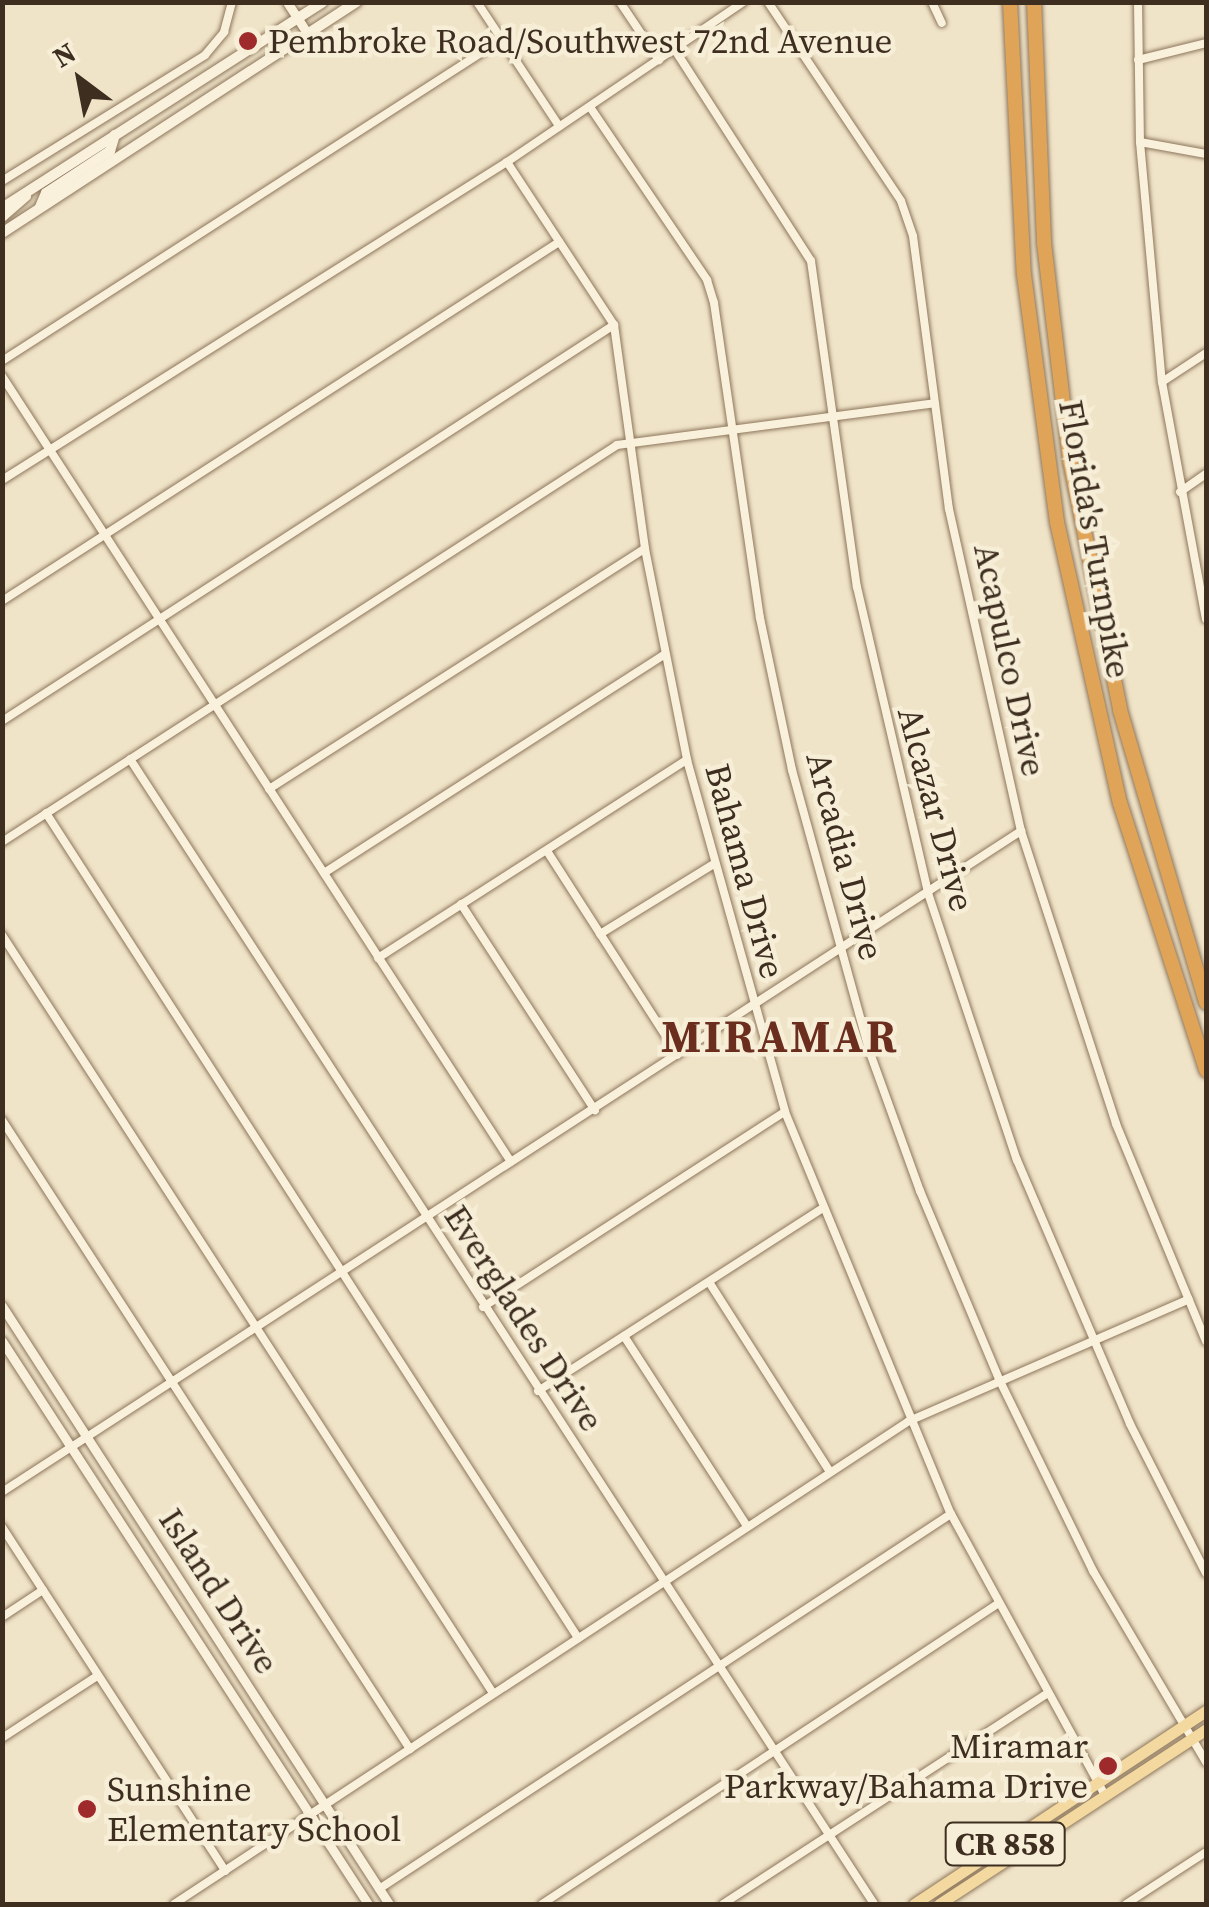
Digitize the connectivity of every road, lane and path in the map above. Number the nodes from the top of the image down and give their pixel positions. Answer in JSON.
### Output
{"nodes":[{"id":1,"x":232,"y":2,"type":"edge"},
{"id":2,"x":287,"y":2,"type":"edge"},
{"id":3,"x":322,"y":2,"type":"edge"},
{"id":4,"x":356,"y":2,"type":"edge"},
{"id":5,"x":477,"y":2,"type":"edge"},
{"id":6,"x":620,"y":2,"type":"edge"},
{"id":7,"x":743,"y":2,"type":"edge"},
{"id":8,"x":768,"y":2,"type":"edge"},
{"id":9,"x":932,"y":2,"type":"edge"},
{"id":10,"x":1010,"y":2,"type":"edge"},
{"id":11,"x":1034,"y":2,"type":"edge"},
{"id":12,"x":1138,"y":2,"type":"edge"},
{"id":13,"x":297,"y":17,"type":"junction"},
{"id":14,"x":942,"y":23,"type":"dead end"},
{"id":15,"x":307,"y":33,"type":"junction"},
{"id":16,"x":501,"y":40,"type":"junction"},
{"id":17,"x":1206,"y":43,"type":"edge"},
{"id":18,"x":675,"y":50,"type":"junction"},
{"id":19,"x":659,"y":60,"type":"junction"},
{"id":20,"x":1138,"y":60,"type":"junction"},
{"id":21,"x":590,"y":108,"type":"junction"},
{"id":22,"x":559,"y":126,"type":"junction"},
{"id":23,"x":114,"y":135,"type":"junction"},
{"id":24,"x":1140,"y":142,"type":"junction"},
{"id":25,"x":1206,"y":154,"type":"edge"},
{"id":26,"x":506,"y":162,"type":"junction"},
{"id":27,"x":2,"y":181,"type":"edge"},
{"id":28,"x":33,"y":188,"type":"junction"},
{"id":29,"x":2,"y":208,"type":"edge"},
{"id":30,"x":40,"y":208,"type":"junction"},
{"id":31,"x":2,"y":218,"type":"edge"},
{"id":32,"x":2,"y":232,"type":"edge"},
{"id":33,"x":559,"y":242,"type":"junction"},
{"id":34,"x":614,"y":326,"type":"junction"},
{"id":35,"x":1206,"y":353,"type":"edge"},
{"id":36,"x":2,"y":361,"type":"edge"},
{"id":37,"x":2,"y":376,"type":"edge"},
{"id":38,"x":1162,"y":382,"type":"junction"},
{"id":39,"x":934,"y":403,"type":"junction"},
{"id":40,"x":831,"y":417,"type":"junction"},
{"id":41,"x":730,"y":431,"type":"junction"},
{"id":42,"x":630,"y":442,"type":"junction"},
{"id":43,"x":51,"y":449,"type":"junction"},
{"id":44,"x":1206,"y":474,"type":"edge"},
{"id":45,"x":2,"y":480,"type":"edge"},
{"id":46,"x":1180,"y":492,"type":"junction"},
{"id":47,"x":104,"y":535,"type":"junction"},
{"id":48,"x":645,"y":549,"type":"junction"},
{"id":49,"x":1204,"y":599,"type":"edge"},
{"id":50,"x":2,"y":600,"type":"edge"},
{"id":51,"x":160,"y":619,"type":"junction"},
{"id":52,"x":1206,"y":619,"type":"edge"},
{"id":53,"x":665,"y":654,"type":"junction"},
{"id":54,"x":214,"y":704,"type":"junction"},
{"id":55,"x":2,"y":720,"type":"edge"},
{"id":56,"x":130,"y":759,"type":"junction"},
{"id":57,"x":687,"y":760,"type":"junction"},
{"id":58,"x":269,"y":789,"type":"junction"},
{"id":59,"x":46,"y":814,"type":"junction"},
{"id":60,"x":1021,"y":831,"type":"junction"},
{"id":61,"x":2,"y":842,"type":"edge"},
{"id":62,"x":547,"y":851,"type":"junction"},
{"id":63,"x":712,"y":865,"type":"junction"},
{"id":64,"x":324,"y":873,"type":"junction"},
{"id":65,"x":928,"y":893,"type":"junction"},
{"id":66,"x":461,"y":904,"type":"junction"},
{"id":67,"x":600,"y":934,"type":"junction"},
{"id":68,"x":2,"y":935,"type":"edge"},
{"id":69,"x":842,"y":952,"type":"junction"},
{"id":70,"x":378,"y":958,"type":"junction"},
{"id":71,"x":1206,"y":1003,"type":"edge"},
{"id":72,"x":754,"y":1008,"type":"junction"},
{"id":73,"x":678,"y":1056,"type":"junction"},
{"id":74,"x":1206,"y":1070,"type":"edge"},
{"id":75,"x":595,"y":1110,"type":"junction"},
{"id":76,"x":785,"y":1112,"type":"junction"},
{"id":77,"x":2,"y":1120,"type":"edge"},
{"id":78,"x":511,"y":1162,"type":"junction"},
{"id":79,"x":821,"y":1209,"type":"junction"},
{"id":80,"x":427,"y":1218,"type":"junction"},
{"id":81,"x":342,"y":1273,"type":"junction"},
{"id":82,"x":708,"y":1282,"type":"junction"},
{"id":83,"x":1189,"y":1299,"type":"junction"},
{"id":84,"x":2,"y":1306,"type":"edge"},
{"id":85,"x":484,"y":1307,"type":"junction"},
{"id":86,"x":258,"y":1327,"type":"junction"},
{"id":87,"x":624,"y":1336,"type":"junction"},
{"id":88,"x":1091,"y":1338,"type":"junction"},
{"id":89,"x":2,"y":1341,"type":"edge"},
{"id":90,"x":1206,"y":1341,"type":"edge"},
{"id":91,"x":999,"y":1379,"type":"junction"},
{"id":92,"x":172,"y":1382,"type":"junction"},
{"id":93,"x":538,"y":1390,"type":"junction"},
{"id":94,"x":909,"y":1422,"type":"junction"},
{"id":95,"x":87,"y":1437,"type":"junction"},
{"id":96,"x":71,"y":1447,"type":"junction"},
{"id":97,"x":830,"y":1472,"type":"junction"},
{"id":98,"x":2,"y":1492,"type":"edge"},
{"id":99,"x":951,"y":1514,"type":"junction"},
{"id":100,"x":747,"y":1526,"type":"junction"},
{"id":101,"x":2,"y":1527,"type":"edge"},
{"id":102,"x":1206,"y":1573,"type":"edge"},
{"id":103,"x":663,"y":1583,"type":"junction"},
{"id":104,"x":43,"y":1590,"type":"junction"},
{"id":105,"x":996,"y":1606,"type":"junction"},
{"id":106,"x":2,"y":1617,"type":"edge"},
{"id":107,"x":578,"y":1638,"type":"junction"},
{"id":108,"x":718,"y":1668,"type":"junction"},
{"id":109,"x":98,"y":1676,"type":"junction"},
{"id":110,"x":493,"y":1693,"type":"junction"},
{"id":111,"x":1045,"y":1695,"type":"junction"},
{"id":112,"x":1206,"y":1710,"type":"edge"},
{"id":113,"x":1183,"y":1726,"type":"junction"},
{"id":114,"x":1206,"y":1730,"type":"edge"},
{"id":115,"x":2,"y":1738,"type":"edge"},
{"id":116,"x":1191,"y":1739,"type":"junction"},
{"id":117,"x":410,"y":1749,"type":"junction"},
{"id":118,"x":774,"y":1751,"type":"junction"},
{"id":119,"x":1206,"y":1762,"type":"edge"},
{"id":120,"x":1097,"y":1782,"type":"junction"},
{"id":121,"x":1104,"y":1796,"type":"junction"},
{"id":122,"x":324,"y":1806,"type":"junction"},
{"id":123,"x":311,"y":1814,"type":"junction"},
{"id":124,"x":829,"y":1835,"type":"junction"},
{"id":125,"x":1206,"y":1852,"type":"edge"},
{"id":126,"x":224,"y":1871,"type":"junction"},
{"id":127,"x":379,"y":1889,"type":"junction"},
{"id":128,"x":363,"y":1903,"type":"edge"},
{"id":129,"x":174,"y":1904,"type":"edge"},
{"id":130,"x":389,"y":1904,"type":"edge"},
{"id":131,"x":542,"y":1904,"type":"edge"},
{"id":132,"x":723,"y":1904,"type":"edge"},
{"id":133,"x":874,"y":1904,"type":"edge"},
{"id":134,"x":914,"y":1904,"type":"edge"},
{"id":135,"x":940,"y":1904,"type":"edge"},
{"id":136,"x":1126,"y":1904,"type":"edge"}],
"edges":[{"from":1,"to":27,"type":"street"},
{"from":2,"to":13,"type":"street"},
{"from":3,"to":13,"type":"main road"},
{"from":4,"to":15,"type":"main road"},
{"from":5,"to":16,"type":"street"},
{"from":6,"to":19,"type":"street"},
{"from":7,"to":18,"type":"street"},
{"from":8,"to":39,"type":"street","name":"Acapulco Drive"},
{"from":9,"to":14,"type":"street"},
{"from":10,"to":74,"type":"highway","name":"Florida's Turnpike"},
{"from":11,"to":71,"type":"highway","name":"Florida's Turnpike"},
{"from":12,"to":20,"type":"street"},
{"from":13,"to":15,"type":"street"},
{"from":13,"to":23,"type":"main road"},
{"from":15,"to":30,"type":"main road"},
{"from":16,"to":22,"type":"street"},
{"from":16,"to":36,"type":"street"},
{"from":17,"to":20,"type":"street"},
{"from":18,"to":19,"type":"street"},
{"from":18,"to":40,"type":"street","name":"Alcazar Drive"},
{"from":19,"to":21,"type":"street"},
{"from":20,"to":24,"type":"street"},
{"from":21,"to":22,"type":"street"},
{"from":21,"to":41,"type":"street","name":"Arcadia Drive"},
{"from":22,"to":26,"type":"street"},
{"from":23,"to":28,"type":"main road"},
{"from":23,"to":30,"type":"main road"},
{"from":24,"to":25,"type":"street"},
{"from":24,"to":38,"type":"street"},
{"from":26,"to":33,"type":"street","name":"Bahama Drive"},
{"from":26,"to":43,"type":"street"},
{"from":28,"to":29,"type":"main road"},
{"from":28,"to":31,"type":"main road"},
{"from":30,"to":32,"type":"main road"},
{"from":33,"to":34,"type":"street","name":"Bahama Drive"},
{"from":33,"to":47,"type":"street"},
{"from":34,"to":42,"type":"street","name":"Bahama Drive"},
{"from":34,"to":51,"type":"street"},
{"from":35,"to":38,"type":"street"},
{"from":37,"to":43,"type":"street"},
{"from":38,"to":46,"type":"street"},
{"from":39,"to":40,"type":"street"},
{"from":39,"to":60,"type":"street","name":"Acapulco Drive"},
{"from":40,"to":41,"type":"street"},
{"from":40,"to":65,"type":"street","name":"Alcazar Drive"},
{"from":41,"to":42,"type":"street"},
{"from":41,"to":69,"type":"street","name":"Arcadia Drive"},
{"from":42,"to":48,"type":"street","name":"Bahama Drive"},
{"from":42,"to":54,"type":"street"},
{"from":43,"to":45,"type":"street"},
{"from":43,"to":47,"type":"street"},
{"from":44,"to":46,"type":"street"},
{"from":46,"to":49,"type":"street"},
{"from":47,"to":50,"type":"street"},
{"from":47,"to":51,"type":"street"},
{"from":48,"to":53,"type":"street","name":"Bahama Drive"},
{"from":48,"to":58,"type":"street"},
{"from":49,"to":52,"type":"street"},
{"from":51,"to":54,"type":"street"},
{"from":51,"to":55,"type":"street"},
{"from":53,"to":57,"type":"street","name":"Bahama Drive"},
{"from":53,"to":64,"type":"street"},
{"from":54,"to":56,"type":"street"},
{"from":54,"to":58,"type":"street"},
{"from":56,"to":59,"type":"street"},
{"from":56,"to":80,"type":"street","name":"Everglades Drive"},
{"from":57,"to":62,"type":"street"},
{"from":57,"to":63,"type":"street","name":"Bahama Drive"},
{"from":58,"to":64,"type":"street"},
{"from":59,"to":61,"type":"street"},
{"from":59,"to":81,"type":"street"},
{"from":60,"to":65,"type":"street"},
{"from":60,"to":83,"type":"street","name":"Acapulco Drive"},
{"from":62,"to":66,"type":"street"},
{"from":62,"to":67,"type":"street"},
{"from":63,"to":67,"type":"street"},
{"from":63,"to":72,"type":"street","name":"Bahama Drive"},
{"from":64,"to":70,"type":"street"},
{"from":65,"to":69,"type":"street"},
{"from":65,"to":88,"type":"street","name":"Alcazar Drive"},
{"from":66,"to":70,"type":"street"},
{"from":66,"to":75,"type":"street"},
{"from":67,"to":73,"type":"street"},
{"from":68,"to":86,"type":"street"},
{"from":69,"to":72,"type":"street"},
{"from":69,"to":91,"type":"street","name":"Arcadia Drive"},
{"from":70,"to":78,"type":"street"},
{"from":72,"to":73,"type":"street"},
{"from":72,"to":76,"type":"street","name":"Bahama Drive"},
{"from":73,"to":75,"type":"street"},
{"from":75,"to":78,"type":"street"},
{"from":76,"to":79,"type":"street","name":"Bahama Drive"},
{"from":76,"to":85,"type":"street"},
{"from":77,"to":92,"type":"street"},
{"from":78,"to":80,"type":"street"},
{"from":79,"to":82,"type":"street"},
{"from":79,"to":94,"type":"street","name":"Bahama Drive"},
{"from":80,"to":81,"type":"street"},
{"from":80,"to":85,"type":"street","name":"Everglades Drive"},
{"from":81,"to":86,"type":"street"},
{"from":81,"to":107,"type":"street"},
{"from":82,"to":87,"type":"street"},
{"from":82,"to":97,"type":"street"},
{"from":83,"to":88,"type":"street"},
{"from":83,"to":90,"type":"street","name":"Acapulco Drive"},
{"from":84,"to":95,"type":"street","name":"Island Drive"},
{"from":85,"to":93,"type":"street","name":"Everglades Drive"},
{"from":86,"to":92,"type":"street"},
{"from":86,"to":110,"type":"street"},
{"from":87,"to":93,"type":"street"},
{"from":87,"to":100,"type":"street"},
{"from":88,"to":91,"type":"street"},
{"from":88,"to":102,"type":"street","name":"Alcazar Drive"},
{"from":89,"to":96,"type":"street","name":"Island Drive"},
{"from":91,"to":94,"type":"street"},
{"from":91,"to":113,"type":"street","name":"Arcadia Drive"},
{"from":92,"to":95,"type":"street"},
{"from":92,"to":117,"type":"street"},
{"from":93,"to":103,"type":"street","name":"Everglades Drive"},
{"from":94,"to":97,"type":"street"},
{"from":94,"to":99,"type":"street","name":"Bahama Drive"},
{"from":95,"to":96,"type":"street"},
{"from":95,"to":122,"type":"street","name":"Island Drive"},
{"from":96,"to":98,"type":"street"},
{"from":96,"to":123,"type":"street","name":"Island Drive"},
{"from":97,"to":100,"type":"street"},
{"from":99,"to":105,"type":"street","name":"Bahama Drive"},
{"from":99,"to":108,"type":"street"},
{"from":100,"to":103,"type":"street"},
{"from":101,"to":104,"type":"street"},
{"from":103,"to":107,"type":"street"},
{"from":103,"to":108,"type":"street","name":"Everglades Drive"},
{"from":104,"to":106,"type":"street"},
{"from":104,"to":109,"type":"street"},
{"from":105,"to":111,"type":"street","name":"Bahama Drive"},
{"from":105,"to":118,"type":"street"},
{"from":107,"to":110,"type":"street"},
{"from":108,"to":118,"type":"street","name":"Everglades Drive"},
{"from":108,"to":127,"type":"street"},
{"from":109,"to":115,"type":"street"},
{"from":109,"to":126,"type":"street"},
{"from":110,"to":117,"type":"street"},
{"from":111,"to":120,"type":"street","name":"Bahama Drive"},
{"from":111,"to":124,"type":"street"},
{"from":112,"to":113,"type":"main road","number":"CR 858"},
{"from":113,"to":116,"type":"street","name":"Arcadia Drive"},
{"from":113,"to":120,"type":"main road","number":"CR 858"},
{"from":114,"to":116,"type":"main road","number":"CR 858"},
{"from":116,"to":119,"type":"street","name":"Arcadia Drive"},
{"from":116,"to":121,"type":"main road","number":"CR 858"},
{"from":117,"to":122,"type":"street"},
{"from":118,"to":124,"type":"street","name":"Everglades Drive"},
{"from":118,"to":131,"type":"street"},
{"from":120,"to":121,"type":"street","name":"Bahama Drive"},
{"from":120,"to":134,"type":"main road","number":"CR 858"},
{"from":121,"to":135,"type":"main road","number":"CR 858"},
{"from":122,"to":123,"type":"street"},
{"from":122,"to":127,"type":"street","name":"Island Drive"},
{"from":123,"to":126,"type":"street"},
{"from":123,"to":128,"type":"street","name":"Island Drive"},
{"from":124,"to":132,"type":"street"},
{"from":124,"to":133,"type":"street","name":"Everglades Drive"},
{"from":125,"to":136,"type":"street"},
{"from":126,"to":129,"type":"street"},
{"from":127,"to":130,"type":"street","name":"Island Drive"}]}
